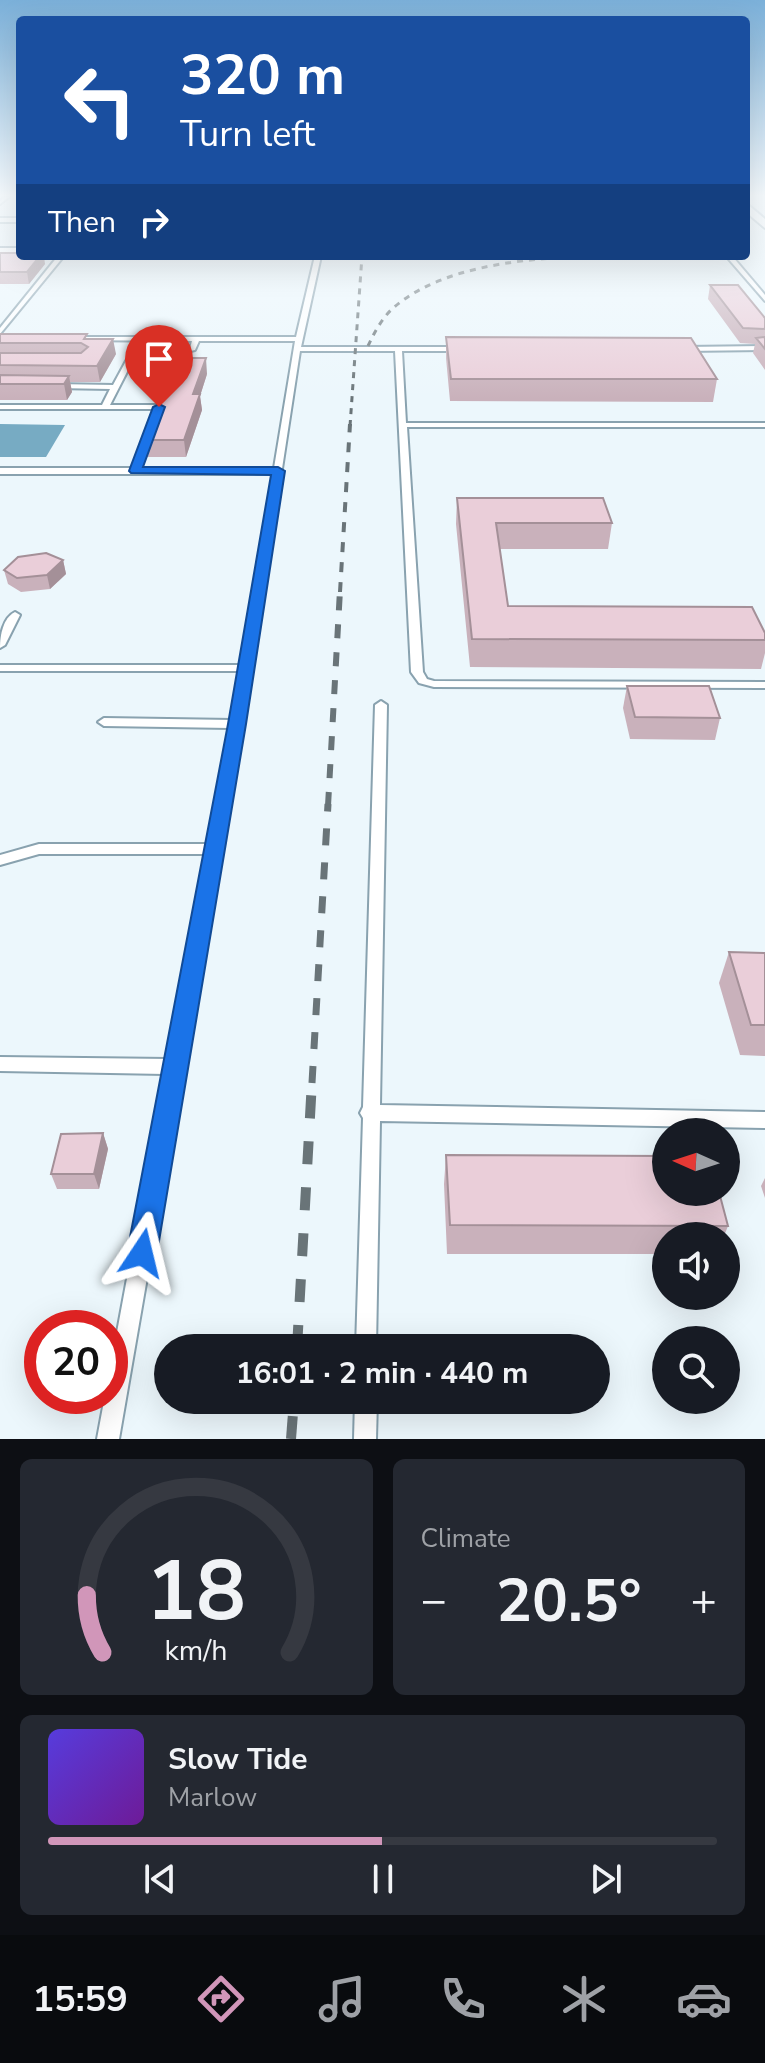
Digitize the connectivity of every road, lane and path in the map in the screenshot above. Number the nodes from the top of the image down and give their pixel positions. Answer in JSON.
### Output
{"nodes":[{"id":1,"x":54,"y":264,"type":"edge"},
{"id":2,"x":316,"y":264,"type":"edge"},
{"id":3,"x":736,"y":264,"type":"edge"},
{"id":4,"x":765,"y":299,"type":"edge"},
{"id":5,"x":0,"y":332,"type":"edge"},
{"id":6,"x":60,"y":339,"type":"edge"},
{"id":7,"x":196,"y":339,"type":"junction"},
{"id":8,"x":298,"y":344,"type":"junction"},
{"id":9,"x":765,"y":348,"type":"edge"},
{"id":10,"x":398,"y":349,"type":"junction"},
{"id":11,"x":478,"y":349,"type":"edge"},
{"id":12,"x":669,"y":349,"type":"edge"},
{"id":13,"x":43,"y":386,"type":"edge"},
{"id":14,"x":115,"y":387,"type":"junction"},
{"id":15,"x":0,"y":407,"type":"edge"},
{"id":16,"x":105,"y":407,"type":"junction"},
{"id":17,"x":404,"y":425,"type":"junction"},
{"id":18,"x":765,"y":425,"type":"edge"},
{"id":19,"x":0,"y":471,"type":"edge"},
{"id":20,"x":135,"y":471,"type":"junction"},
{"id":21,"x":278,"y":471,"type":"junction"},
{"id":22,"x":15,"y":615,"type":"dead end"},
{"id":23,"x":0,"y":645,"type":"edge"},
{"id":24,"x":0,"y":668,"type":"edge"},
{"id":25,"x":246,"y":668,"type":"junction"},
{"id":26,"x":765,"y":685,"type":"edge"},
{"id":27,"x":381,"y":705,"type":"dead end"},
{"id":28,"x":104,"y":722,"type":"dead end"},
{"id":29,"x":237,"y":724,"type":"junction"},
{"id":30,"x":214,"y":849,"type":"junction"},
{"id":31,"x":0,"y":860,"type":"edge"},
{"id":32,"x":0,"y":1064,"type":"edge"},
{"id":33,"x":175,"y":1067,"type":"junction"},
{"id":34,"x":369,"y":1113,"type":"junction"},
{"id":35,"x":765,"y":1120,"type":"edge"},
{"id":36,"x":366,"y":1334,"type":"edge"},
{"id":37,"x":366,"y":1414,"type":"edge"},
{"id":38,"x":108,"y":1439,"type":"edge"},
{"id":39,"x":365,"y":1439,"type":"edge"}],
"edges":[{"from":1,"to":5,"type":"lane"},
{"from":2,"to":8,"type":"lane"},
{"from":3,"to":4,"type":"lane"},
{"from":6,"to":7,"type":"lane"},
{"from":7,"to":8,"type":"lane"},
{"from":7,"to":14,"type":"lane"},
{"from":8,"to":10,"type":"lane"},
{"from":8,"to":21,"type":"lane"},
{"from":9,"to":12,"type":"lane"},
{"from":10,"to":11,"type":"lane"},
{"from":10,"to":17,"type":"lane"},
{"from":13,"to":14,"type":"lane"},
{"from":14,"to":16,"type":"lane"},
{"from":15,"to":16,"type":"lane"},
{"from":16,"to":20,"type":"lane"},
{"from":17,"to":18,"type":"lane"},
{"from":17,"to":26,"type":"lane"},
{"from":19,"to":20,"type":"lane"},
{"from":20,"to":21,"type":"lane"},
{"from":21,"to":25,"type":"lane"},
{"from":22,"to":23,"type":"lane"},
{"from":24,"to":25,"type":"lane"},
{"from":25,"to":29,"type":"lane"},
{"from":27,"to":34,"type":"lane"},
{"from":28,"to":29,"type":"lane"},
{"from":29,"to":30,"type":"lane"},
{"from":30,"to":31,"type":"lane"},
{"from":30,"to":33,"type":"lane"},
{"from":32,"to":33,"type":"lane"},
{"from":33,"to":38,"type":"lane"},
{"from":34,"to":35,"type":"lane"},
{"from":34,"to":36,"type":"lane"},
{"from":37,"to":39,"type":"lane"}]}
